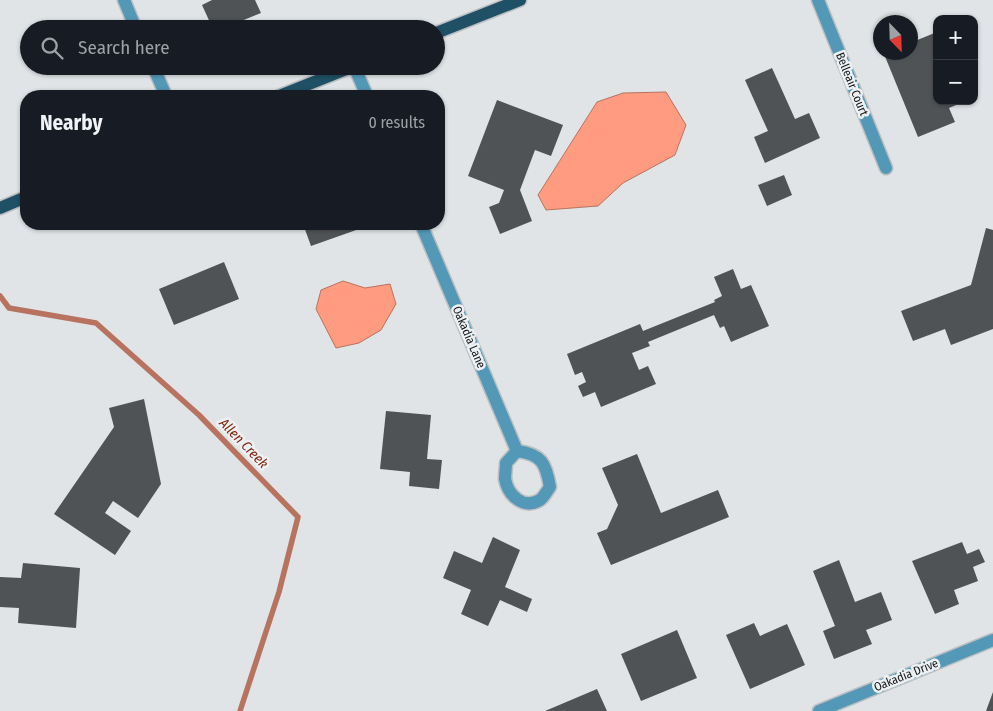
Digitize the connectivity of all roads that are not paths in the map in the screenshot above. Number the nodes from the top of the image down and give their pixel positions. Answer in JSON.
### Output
{"nodes":[{"id":1,"x":124,"y":0,"type":"edge"},
{"id":2,"x":520,"y":0,"type":"edge"},
{"id":3,"x":818,"y":0,"type":"edge"},
{"id":4,"x":132,"y":20,"type":"edge"},
{"id":5,"x":445,"y":29,"type":"edge"},
{"id":6,"x":157,"y":75,"type":"edge"},
{"id":7,"x":331,"y":75,"type":"edge"},
{"id":8,"x":358,"y":75,"type":"edge"},
{"id":9,"x":163,"y":90,"type":"edge"},
{"id":10,"x":293,"y":90,"type":"edge"},
{"id":11,"x":364,"y":90,"type":"edge"},
{"id":12,"x":886,"y":168,"type":"dead end"},
{"id":13,"x":20,"y":200,"type":"edge"},
{"id":14,"x":0,"y":208,"type":"edge"},
{"id":15,"x":424,"y":230,"type":"edge"},
{"id":16,"x":517,"y":451,"type":"dead end"},
{"id":17,"x":993,"y":640,"type":"edge"},
{"id":18,"x":819,"y":711,"type":"edge"}],
"edges":[{"from":1,"to":4,"type":"street"},
{"from":2,"to":5,"type":"main road"},
{"from":3,"to":12,"type":"street","name":"Belleair Court"},
{"from":6,"to":9,"type":"street"},
{"from":7,"to":10,"type":"main road"},
{"from":8,"to":11,"type":"street"},
{"from":13,"to":14,"type":"main road"},
{"from":15,"to":16,"type":"street","name":"Oakadia Lane"},
{"from":17,"to":18,"type":"street","name":"Oakadia Drive"}]}
